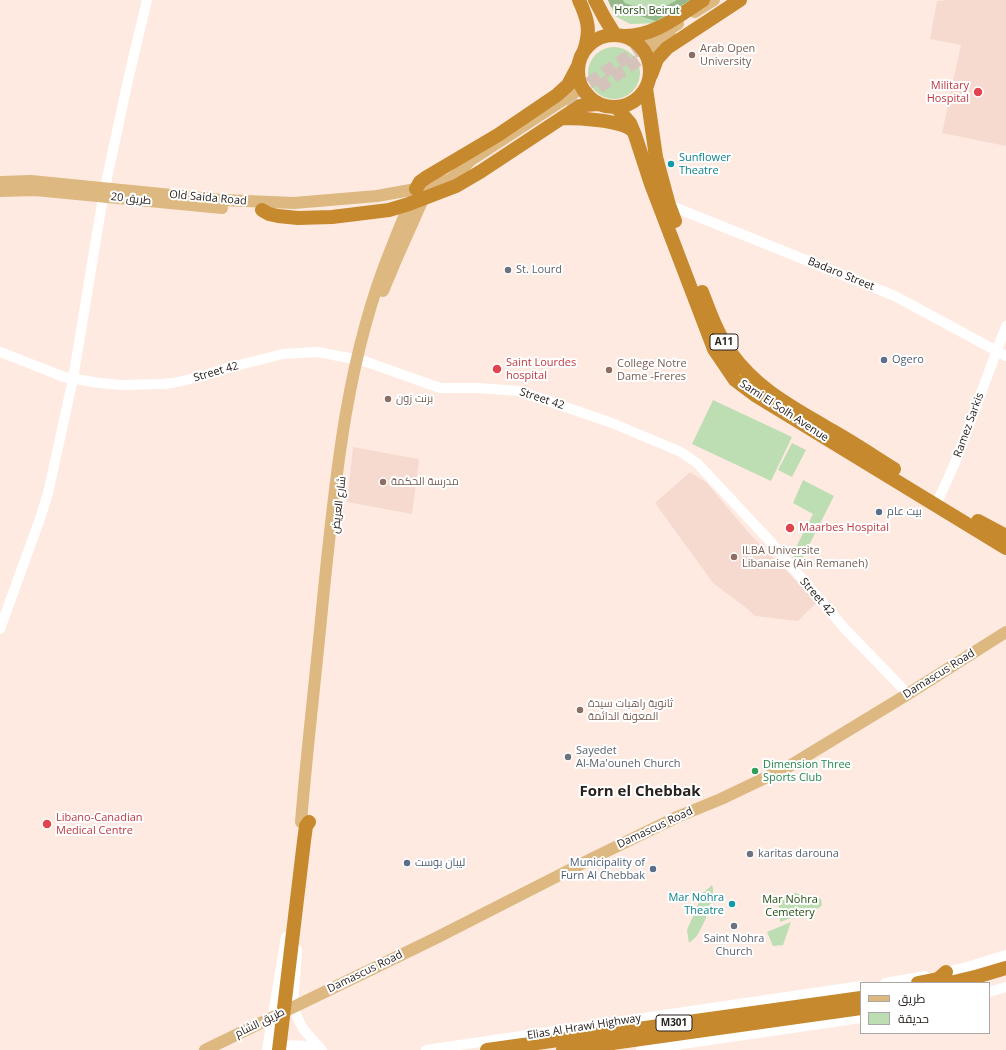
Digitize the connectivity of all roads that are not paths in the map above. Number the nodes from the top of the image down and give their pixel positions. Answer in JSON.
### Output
{"nodes":[{"id":1,"x":147,"y":0,"type":"edge"},
{"id":2,"x":579,"y":0,"type":"edge"},
{"id":3,"x":703,"y":0,"type":"edge"},
{"id":4,"x":714,"y":0,"type":"edge"},
{"id":5,"x":731,"y":0,"type":"edge"},
{"id":6,"x":740,"y":0,"type":"edge"},
{"id":7,"x":597,"y":3,"type":"edge"},
{"id":8,"x":585,"y":14,"type":"junction"},
{"id":9,"x":618,"y":35,"type":"junction"},
{"id":10,"x":584,"y":52,"type":"junction"},
{"id":11,"x":578,"y":66,"type":"junction"},
{"id":12,"x":648,"y":84,"type":"junction"},
{"id":13,"x":574,"y":92,"type":"tunnel mouth"},
{"id":14,"x":598,"y":104,"type":"junction"},
{"id":15,"x":616,"y":108,"type":"junction"},
{"id":16,"x":649,"y":110,"type":"junction"},
{"id":17,"x":562,"y":118,"type":"junction"},
{"id":18,"x":632,"y":129,"type":"junction"},
{"id":19,"x":470,"y":161,"type":"junction"},
{"id":20,"x":0,"y":182,"type":"edge"},
{"id":21,"x":0,"y":191,"type":"edge"},
{"id":22,"x":104,"y":192,"type":"junction"},
{"id":23,"x":419,"y":194,"type":"junction"},
{"id":24,"x":385,"y":204,"type":"dead end"},
{"id":25,"x":409,"y":204,"type":"junction"},
{"id":26,"x":669,"y":205,"type":"junction"},
{"id":27,"x":262,"y":210,"type":"junction"},
{"id":28,"x":1006,"y":326,"type":"edge"},
{"id":29,"x":996,"y":350,"type":"junction"},
{"id":30,"x":0,"y":352,"type":"edge"},
{"id":31,"x":1006,"y":356,"type":"edge"},
{"id":32,"x":361,"y":360,"type":"junction"},
{"id":33,"x":73,"y":379,"type":"junction"},
{"id":34,"x":939,"y":498,"type":"junction"},
{"id":35,"x":1006,"y":536,"type":"edge"},
{"id":36,"x":1006,"y":548,"type":"edge"},
{"id":37,"x":0,"y":629,"type":"edge"},
{"id":38,"x":1006,"y":632,"type":"edge"},
{"id":39,"x":908,"y":694,"type":"junction"},
{"id":40,"x":305,"y":822,"type":"junction"},
{"id":41,"x":303,"y":842,"type":"junction"},
{"id":42,"x":1006,"y":955,"type":"edge"},
{"id":43,"x":1006,"y":968,"type":"edge"},
{"id":44,"x":1006,"y":976,"type":"edge"},
{"id":45,"x":948,"y":978,"type":"edge"},
{"id":46,"x":898,"y":982,"type":"edge"},
{"id":47,"x":923,"y":982,"type":"edge"},
{"id":48,"x":987,"y":982,"type":"edge"},
{"id":49,"x":860,"y":986,"type":"edge"},
{"id":50,"x":1006,"y":987,"type":"edge"},
{"id":51,"x":990,"y":992,"type":"edge"},
{"id":52,"x":293,"y":1007,"type":"junction"},
{"id":53,"x":860,"y":1008,"type":"edge"},
{"id":54,"x":271,"y":1018,"type":"junction"},
{"id":55,"x":321,"y":1049,"type":"edge"},
{"id":56,"x":205,"y":1050,"type":"edge"},
{"id":57,"x":266,"y":1050,"type":"edge"},
{"id":58,"x":271,"y":1050,"type":"edge"},
{"id":59,"x":275,"y":1050,"type":"edge"},
{"id":60,"x":281,"y":1050,"type":"edge"},
{"id":61,"x":426,"y":1050,"type":"edge"},
{"id":62,"x":487,"y":1050,"type":"edge"},
{"id":63,"x":563,"y":1050,"type":"edge"},
{"id":64,"x":641,"y":1050,"type":"edge"}],
"edges":[{"from":1,"to":22,"type":"street"},
{"from":2,"to":8,"type":"highway"},
{"from":3,"to":9,"type":"highway"},
{"from":4,"to":5,"type":"main road"},
{"from":6,"to":12,"type":"highway"},
{"from":7,"to":8,"type":"highway"},
{"from":7,"to":9,"type":"highway","number":"A11"},
{"from":8,"to":10,"type":"highway"},
{"from":9,"to":10,"type":"highway"},
{"from":9,"to":12,"type":"highway","number":"A11"},
{"from":10,"to":11,"type":"highway"},
{"from":11,"to":14,"type":"highway"},
{"from":11,"to":23,"type":"highway"},
{"from":12,"to":15,"type":"highway"},
{"from":12,"to":16,"type":"highway","name":"Sami El Solh Avenue","number":"A11"},
{"from":13,"to":19,"type":"main road"},
{"from":14,"to":15,"type":"highway"},
{"from":14,"to":17,"type":"highway"},
{"from":15,"to":18,"type":"highway","name":"Sami El Solh Avenue","number":"A11"},
{"from":16,"to":18,"type":"highway"},
{"from":16,"to":26,"type":"highway","name":"Sami El Solh Avenue","number":"A11"},
{"from":17,"to":18,"type":"highway"},
{"from":17,"to":23,"type":"highway"},
{"from":18,"to":36,"type":"highway","name":"Sami El Solh Avenue","number":"A11"},
{"from":19,"to":23,"type":"main road","name":"Old Saida Road"},
{"from":19,"to":25,"type":"main road"},
{"from":20,"to":22,"type":"main road","name":"Old Saida Road"},
{"from":21,"to":22,"type":"main road","name":"طريق 20"},
{"from":22,"to":23,"type":"main road","name":"Old Saida Road"},
{"from":22,"to":27,"type":"main road","name":"طريق 20"},
{"from":22,"to":33,"type":"street"},
{"from":23,"to":25,"type":"highway"},
{"from":23,"to":32,"type":"main road","name":"شارع العريض"},
{"from":24,"to":27,"type":"main road","name":"طريق 20"},
{"from":25,"to":27,"type":"highway"},
{"from":25,"to":32,"type":"main road","name":"شارع العريض"},
{"from":26,"to":29,"type":"street","name":"Badaro Street"},
{"from":26,"to":34,"type":"highway","name":"Sami El Solh Avenue","number":"A11"},
{"from":28,"to":29,"type":"street","name":"Ramez Sarkis"},
{"from":29,"to":31,"type":"street","name":"Badaro Street"},
{"from":29,"to":34,"type":"street","name":"Ramez Sarkis"},
{"from":30,"to":33,"type":"street","name":"Street 42"},
{"from":32,"to":33,"type":"street","name":"Street 42"},
{"from":32,"to":39,"type":"street","name":"Street 42"},
{"from":32,"to":40,"type":"main road","name":"شارع العريض"},
{"from":33,"to":37,"type":"street"},
{"from":34,"to":35,"type":"highway","name":"Sami El Solh Avenue","number":"A11"},
{"from":38,"to":39,"type":"main road","name":"Damascus Road"},
{"from":39,"to":52,"type":"main road","name":"Damascus Road"},
{"from":40,"to":41,"type":"highway"},
{"from":40,"to":52,"type":"street"},
{"from":40,"to":54,"type":"street"},
{"from":41,"to":59,"type":"highway"},
{"from":41,"to":60,"type":"highway"},
{"from":42,"to":45,"type":"street"},
{"from":43,"to":45,"type":"highway"},
{"from":44,"to":48,"type":"highway"},
{"from":45,"to":46,"type":"street"},
{"from":45,"to":47,"type":"highway"},
{"from":49,"to":61,"type":"street","name":"Elias Al Hrawi Highway"},
{"from":50,"to":51,"type":"street"},
{"from":52,"to":54,"type":"main road","name":"طريق الشام"},
{"from":52,"to":55,"type":"street"},
{"from":53,"to":62,"type":"highway","name":"Elias Al Hrawi Highway","number":"M301"},
{"from":53,"to":63,"type":"highway","name":"Elias Al Hrawi Highway","number":"M301"},
{"from":53,"to":64,"type":"street"},
{"from":54,"to":56,"type":"main road","name":"طريق الشام"},
{"from":54,"to":57,"type":"street"},
{"from":55,"to":58,"type":"street"}]}
